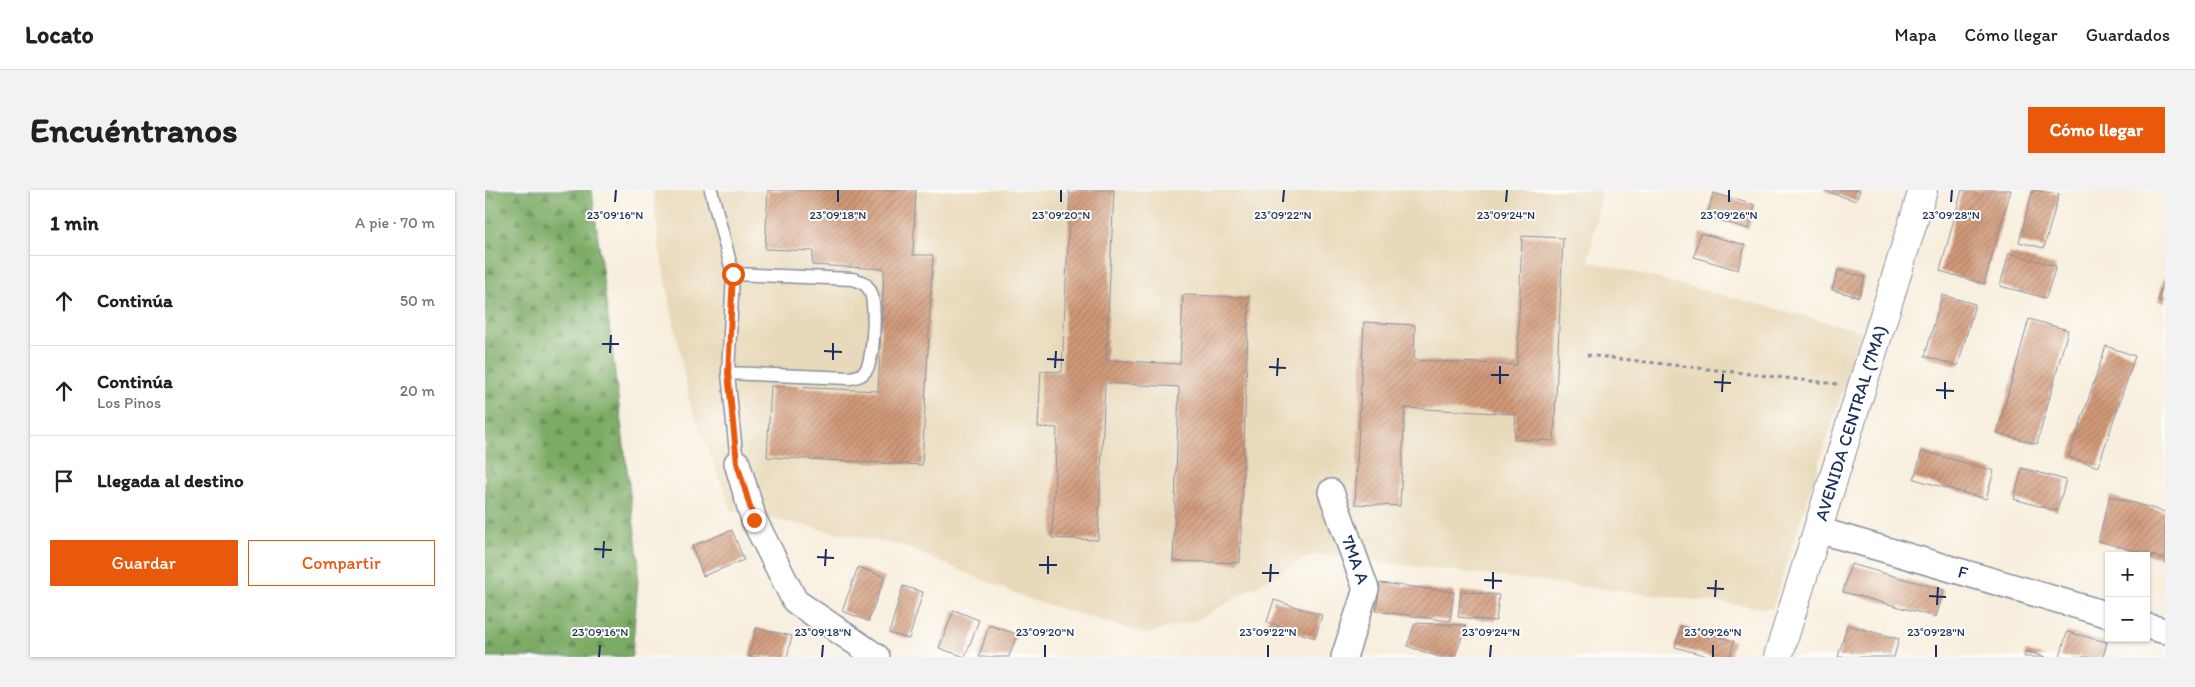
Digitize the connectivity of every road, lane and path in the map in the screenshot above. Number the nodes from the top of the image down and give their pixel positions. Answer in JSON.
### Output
{"nodes":[{"id":1,"x":711,"y":190,"type":"edge"},
{"id":2,"x":1923,"y":190,"type":"edge"},
{"id":3,"x":733,"y":274,"type":"junction"},
{"id":4,"x":1587,"y":355,"type":"dead end"},
{"id":5,"x":728,"y":373,"type":"junction"},
{"id":6,"x":1863,"y":387,"type":"junction"},
{"id":7,"x":737,"y":463,"type":"joint"},
{"id":8,"x":1331,"y":492,"type":"dead end"},
{"id":9,"x":1818,"y":530,"type":"junction"},
{"id":10,"x":2105,"y":614,"type":"edge"},
{"id":11,"x":2150,"y":627,"type":"edge"},
{"id":12,"x":2165,"y":631,"type":"edge"},
{"id":13,"x":877,"y":657,"type":"edge"},
{"id":14,"x":1344,"y":657,"type":"edge"},
{"id":15,"x":1777,"y":657,"type":"edge"}],
"edges":[{"from":1,"to":3,"type":"lane"},
{"from":2,"to":6,"type":"main road","name":"AVENIDA CENTRAL (7MA)"},
{"from":3,"to":5,"type":"lane"},
{"from":3,"to":5,"type":"lane"},
{"from":4,"to":6,"type":"path"},
{"from":5,"to":7,"type":"lane"},
{"from":6,"to":9,"type":"main road","name":"AVENIDA CENTRAL (7MA)"},
{"from":7,"to":13,"type":"street"},
{"from":8,"to":14,"type":"street","name":"7MA A"},
{"from":9,"to":10,"type":"street","name":"F"},
{"from":9,"to":15,"type":"main road","name":"AVENIDA CENTRAL (7MA)"},
{"from":11,"to":12,"type":"street"}]}
